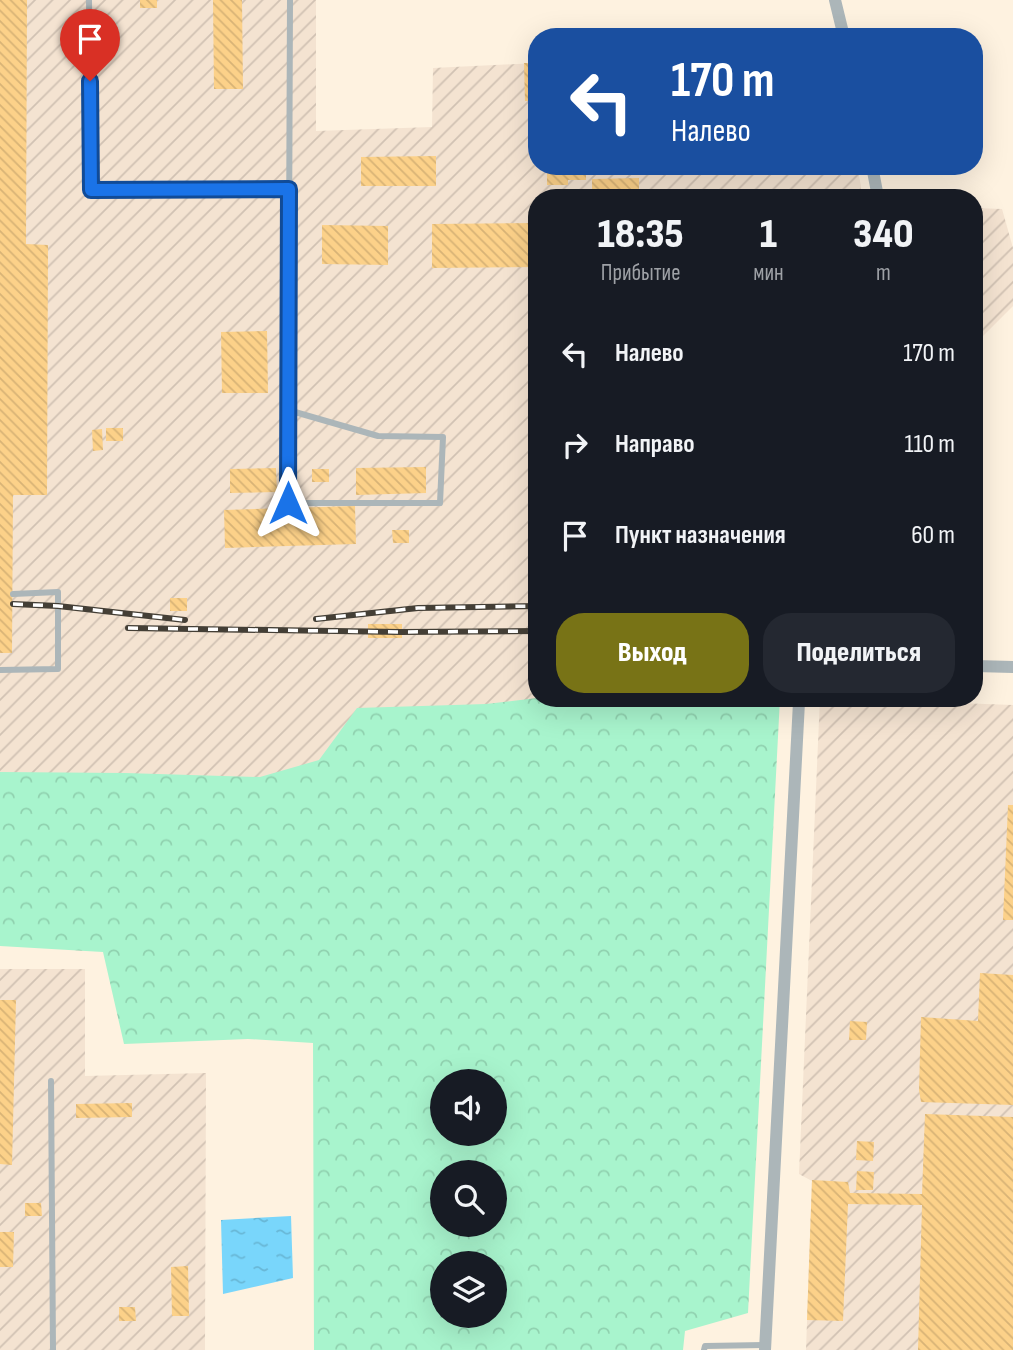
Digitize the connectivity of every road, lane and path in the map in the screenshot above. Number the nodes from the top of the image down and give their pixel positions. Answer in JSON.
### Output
{"nodes":[{"id":1,"x":89,"y":0,"type":"edge"},
{"id":2,"x":290,"y":0,"type":"edge"},
{"id":3,"x":835,"y":0,"type":"edge"},
{"id":4,"x":842,"y":28,"type":"edge"},
{"id":5,"x":289,"y":189,"type":"junction"},
{"id":6,"x":288,"y":410,"type":"junction"},
{"id":7,"x":13,"y":594,"type":"dead end"},
{"id":8,"x":983,"y":666,"type":"edge"},
{"id":9,"x":1013,"y":667,"type":"edge"},
{"id":10,"x":0,"y":670,"type":"edge"},
{"id":11,"x":799,"y":707,"type":"edge"},
{"id":12,"x":51,"y":1081,"type":"dead end"},
{"id":13,"x":765,"y":1348,"type":"edge"},
{"id":14,"x":54,"y":1350,"type":"edge"},
{"id":15,"x":704,"y":1350,"type":"edge"}],
"edges":[{"from":1,"to":5,"type":"lane"},
{"from":2,"to":5,"type":"lane"},
{"from":3,"to":4,"type":"street"},
{"from":5,"to":6,"type":"lane"},
{"from":6,"to":6,"type":"lane"},
{"from":7,"to":10,"type":"lane"},
{"from":8,"to":9,"type":"street"},
{"from":11,"to":13,"type":"street"},
{"from":12,"to":14,"type":"lane"},
{"from":13,"to":15,"type":"lane"}]}
